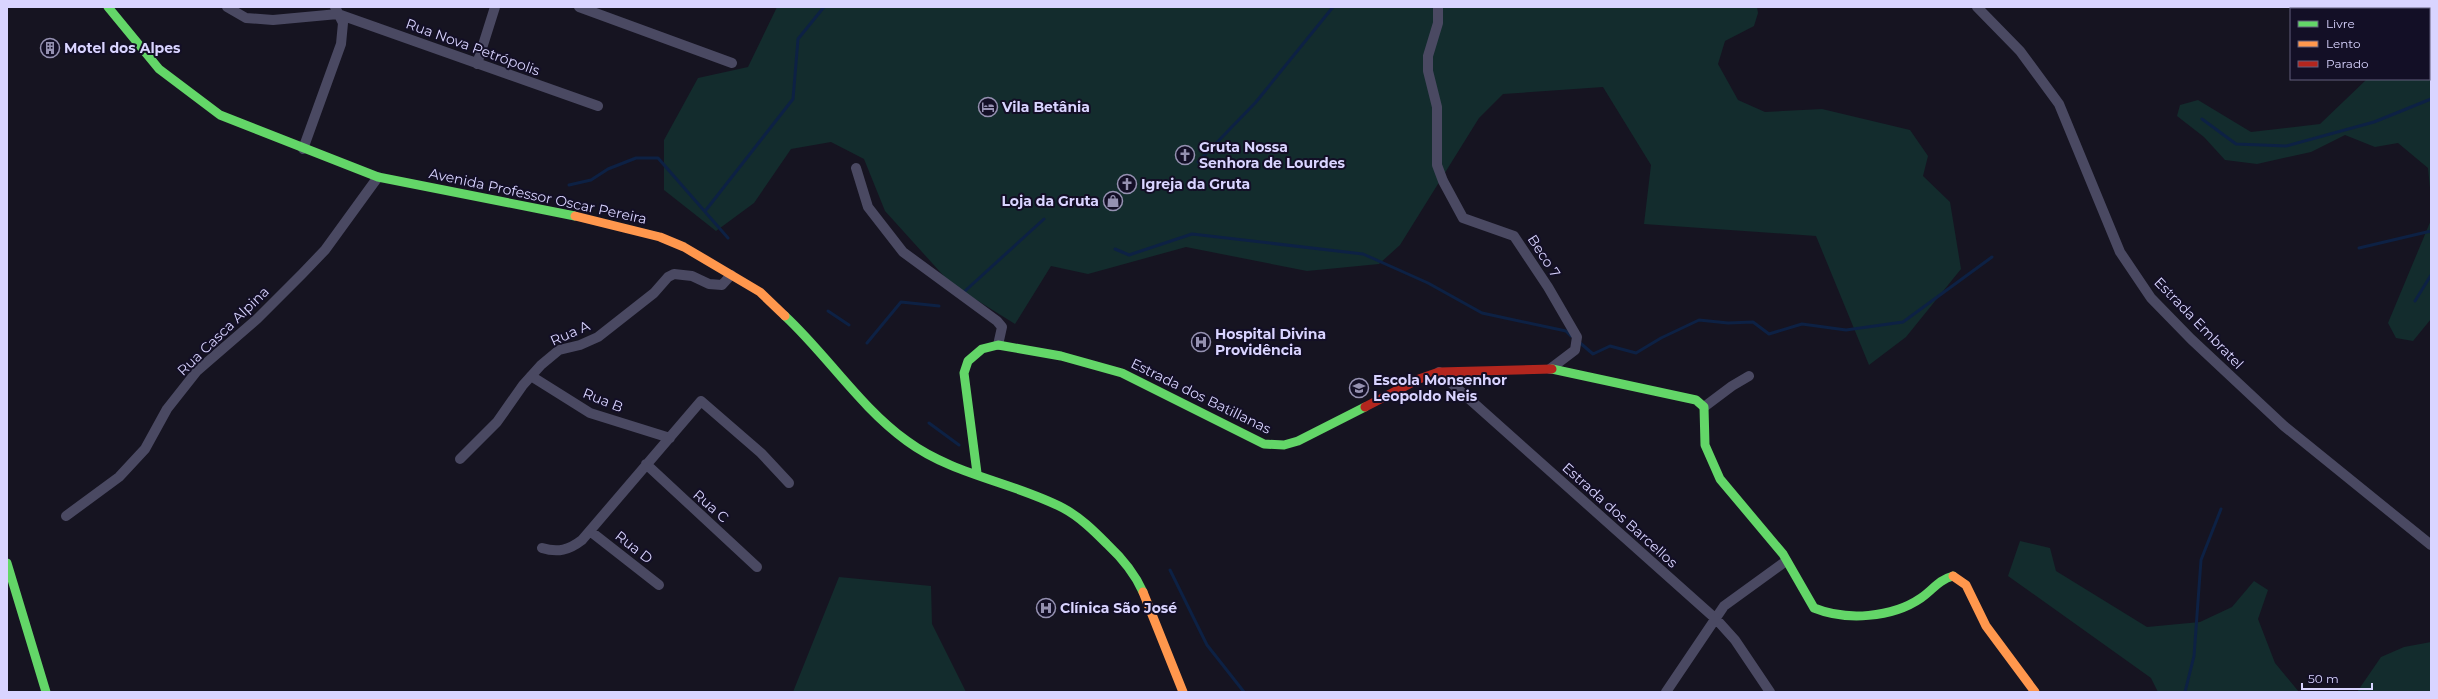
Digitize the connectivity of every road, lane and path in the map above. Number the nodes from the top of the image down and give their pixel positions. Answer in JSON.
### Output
{"nodes":[{"id":1,"x":108,"y":7,"type":"edge"},
{"id":2,"x":227,"y":7,"type":"edge"},
{"id":3,"x":495,"y":7,"type":"edge"},
{"id":4,"x":579,"y":7,"type":"edge"},
{"id":5,"x":1438,"y":7,"type":"edge"},
{"id":6,"x":1977,"y":7,"type":"edge"},
{"id":7,"x":336,"y":10,"type":"edge"},
{"id":8,"x":732,"y":62,"type":"dead end"},
{"id":9,"x":477,"y":64,"type":"junction"},
{"id":10,"x":598,"y":106,"type":"dead end"},
{"id":11,"x":303,"y":149,"type":"junction"},
{"id":12,"x":856,"y":168,"type":"dead end"},
{"id":13,"x":378,"y":177,"type":"junction"},
{"id":14,"x":731,"y":274,"type":"junction"},
{"id":15,"x":998,"y":345,"type":"junction"},
{"id":16,"x":1550,"y":369,"type":"junction"},
{"id":17,"x":1439,"y":372,"type":"junction"},
{"id":18,"x":531,"y":376,"type":"junction"},
{"id":19,"x":1749,"y":376,"type":"dead end"},
{"id":20,"x":1704,"y":407,"type":"junction"},
{"id":21,"x":670,"y":438,"type":"junction"},
{"id":22,"x":460,"y":459,"type":"dead end"},
{"id":23,"x":646,"y":464,"type":"junction"},
{"id":24,"x":977,"y":473,"type":"junction"},
{"id":25,"x":789,"y":483,"type":"dead end"},
{"id":26,"x":66,"y":516,"type":"dead end"},
{"id":27,"x":590,"y":531,"type":"junction"},
{"id":28,"x":2431,"y":545,"type":"edge"},
{"id":29,"x":542,"y":548,"type":"dead end"},
{"id":30,"x":1786,"y":561,"type":"junction"},
{"id":31,"x":7,"y":563,"type":"edge"},
{"id":32,"x":757,"y":567,"type":"dead end"},
{"id":33,"x":660,"y":585,"type":"dead end"},
{"id":34,"x":1717,"y":620,"type":"junction"},
{"id":35,"x":2030,"y":689,"type":"edge"},
{"id":36,"x":46,"y":692,"type":"edge"},
{"id":37,"x":1183,"y":692,"type":"edge"},
{"id":38,"x":1666,"y":692,"type":"edge"},
{"id":39,"x":1770,"y":692,"type":"edge"}],
"edges":[{"from":1,"to":11,"type":"street","name":"Avenida Professor Oscar Pereira"},
{"from":2,"to":7,"type":"street"},
{"from":3,"to":9,"type":"street"},
{"from":4,"to":8,"type":"street"},
{"from":5,"to":16,"type":"street","name":"Beco 7"},
{"from":6,"to":28,"type":"street","name":"Estrada Embratel"},
{"from":7,"to":9,"type":"street","name":"Rua Nova Petrópolis"},
{"from":7,"to":11,"type":"street"},
{"from":9,"to":10,"type":"street","name":"Rua Nova Petrópolis"},
{"from":11,"to":13,"type":"street","name":"Avenida Professor Oscar Pereira"},
{"from":12,"to":15,"type":"street"},
{"from":13,"to":14,"type":"street","name":"Avenida Professor Oscar Pereira"},
{"from":13,"to":26,"type":"street","name":"Rua Casca Alpina"},
{"from":14,"to":18,"type":"street","name":"Rua A"},
{"from":14,"to":24,"type":"street","name":"Avenida Professor Oscar Pereira"},
{"from":15,"to":17,"type":"street","name":"Estrada dos Batillanas"},
{"from":15,"to":24,"type":"street"},
{"from":16,"to":17,"type":"street","name":"Estrada dos Batillanas"},
{"from":16,"to":20,"type":"street","name":"Estrada dos Batillanas"},
{"from":17,"to":34,"type":"street","name":"Estrada dos Barcellos"},
{"from":18,"to":21,"type":"street","name":"Rua B"},
{"from":18,"to":22,"type":"street","name":"Rua A"},
{"from":19,"to":20,"type":"street"},
{"from":20,"to":30,"type":"street"},
{"from":21,"to":23,"type":"street"},
{"from":21,"to":25,"type":"street"},
{"from":23,"to":27,"type":"street"},
{"from":23,"to":32,"type":"street","name":"Rua C"},
{"from":24,"to":37,"type":"street","name":"Avenida Professor Oscar Pereira"},
{"from":27,"to":29,"type":"street"},
{"from":27,"to":33,"type":"street","name":"Rua D"},
{"from":30,"to":34,"type":"street"},
{"from":30,"to":35,"type":"street"},
{"from":31,"to":36,"type":"street"},
{"from":34,"to":38,"type":"street"},
{"from":34,"to":39,"type":"street","name":"Estrada dos Barcellos"}]}
